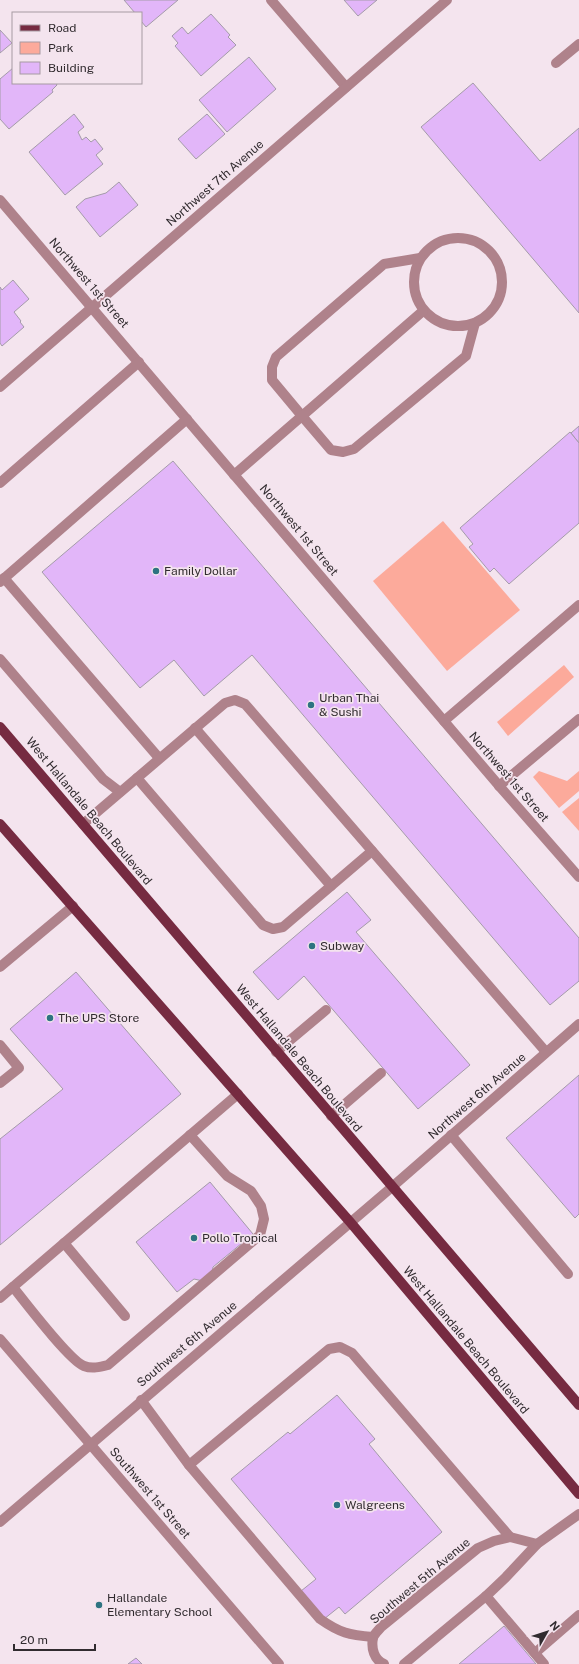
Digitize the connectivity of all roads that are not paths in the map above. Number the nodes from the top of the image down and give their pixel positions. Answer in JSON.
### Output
{"nodes":[{"id":1,"x":272,"y":0,"type":"edge"},
{"id":2,"x":447,"y":0,"type":"edge"},
{"id":3,"x":579,"y":44,"type":"edge"},
{"id":4,"x":556,"y":63,"type":"dead end"},
{"id":5,"x":346,"y":87,"type":"junction"},
{"id":6,"x":0,"y":200,"type":"edge"},
{"id":7,"x":420,"y":258,"type":"junction"},
{"id":8,"x":92,"y":307,"type":"junction"},
{"id":9,"x":424,"y":311,"type":"junction"},
{"id":10,"x":475,"y":323,"type":"junction"},
{"id":11,"x":139,"y":362,"type":"junction"},
{"id":12,"x":0,"y":386,"type":"edge"},
{"id":13,"x":302,"y":416,"type":"junction"},
{"id":14,"x":188,"y":419,"type":"junction"},
{"id":15,"x":234,"y":475,"type":"junction"},
{"id":16,"x":0,"y":483,"type":"edge"},
{"id":17,"x":2,"y":580,"type":"edge"},
{"id":18,"x":579,"y":605,"type":"edge"},
{"id":19,"x":0,"y":659,"type":"edge"},
{"id":20,"x":579,"y":719,"type":"edge"},
{"id":21,"x":444,"y":720,"type":"junction"},
{"id":22,"x":0,"y":727,"type":"edge"},
{"id":23,"x":195,"y":728,"type":"junction"},
{"id":24,"x":159,"y":758,"type":"junction"},
{"id":25,"x":137,"y":778,"type":"junction"},
{"id":26,"x":499,"y":786,"type":"junction"},
{"id":27,"x":120,"y":792,"type":"junction"},
{"id":28,"x":0,"y":824,"type":"edge"},
{"id":29,"x":83,"y":824,"type":"junction"},
{"id":30,"x":372,"y":851,"type":"junction"},
{"id":31,"x":579,"y":877,"type":"edge"},
{"id":32,"x":331,"y":886,"type":"junction"},
{"id":33,"x":73,"y":906,"type":"junction"},
{"id":34,"x":0,"y":967,"type":"edge"},
{"id":35,"x":326,"y":1010,"type":"dead end"},
{"id":36,"x":579,"y":1024,"type":"edge"},
{"id":37,"x":0,"y":1045,"type":"edge"},
{"id":38,"x":276,"y":1052,"type":"junction"},
{"id":39,"x":546,"y":1052,"type":"junction"},
{"id":40,"x":381,"y":1073,"type":"dead end"},
{"id":41,"x":0,"y":1083,"type":"edge"},
{"id":42,"x":238,"y":1094,"type":"junction"},
{"id":43,"x":331,"y":1116,"type":"junction"},
{"id":44,"x":190,"y":1135,"type":"junction"},
{"id":45,"x":451,"y":1135,"type":"junction"},
{"id":46,"x":392,"y":1187,"type":"junction"},
{"id":47,"x":351,"y":1222,"type":"junction"},
{"id":48,"x":64,"y":1243,"type":"junction"},
{"id":49,"x":568,"y":1274,"type":"dead end"},
{"id":50,"x":13,"y":1287,"type":"junction"},
{"id":51,"x":0,"y":1298,"type":"edge"},
{"id":52,"x":125,"y":1316,"type":"dead end"},
{"id":53,"x":0,"y":1339,"type":"edge"},
{"id":54,"x":141,"y":1400,"type":"junction"},
{"id":55,"x":579,"y":1405,"type":"edge"},
{"id":56,"x":90,"y":1444,"type":"junction"},
{"id":57,"x":189,"y":1466,"type":"junction"},
{"id":58,"x":579,"y":1494,"type":"edge"},
{"id":59,"x":579,"y":1514,"type":"edge"},
{"id":60,"x":0,"y":1522,"type":"edge"},
{"id":61,"x":510,"y":1537,"type":"junction"},
{"id":62,"x":537,"y":1544,"type":"junction"},
{"id":63,"x":486,"y":1596,"type":"junction"},
{"id":64,"x":579,"y":1615,"type":"edge"},
{"id":65,"x":373,"y":1637,"type":"junction"},
{"id":66,"x":535,"y":1653,"type":"junction"},
{"id":67,"x":279,"y":1664,"type":"edge"},
{"id":68,"x":384,"y":1664,"type":"edge"},
{"id":69,"x":404,"y":1664,"type":"edge"},
{"id":70,"x":544,"y":1664,"type":"edge"}],
"edges":[{"from":1,"to":5,"type":"street"},
{"from":2,"to":5,"type":"street","name":"Northwest 7th Avenue"},
{"from":3,"to":4,"type":"street"},
{"from":5,"to":8,"type":"street","name":"Northwest 7th Avenue"},
{"from":6,"to":8,"type":"street","name":"Northwest 1st Street"},
{"from":7,"to":9,"type":"street"},
{"from":7,"to":10,"type":"street"},
{"from":7,"to":13,"type":"street"},
{"from":8,"to":11,"type":"street","name":"Northwest 1st Street"},
{"from":8,"to":12,"type":"street","name":"Northwest 7th Avenue"},
{"from":9,"to":10,"type":"street"},
{"from":9,"to":13,"type":"street"},
{"from":10,"to":13,"type":"street"},
{"from":11,"to":14,"type":"street","name":"Northwest 1st Street"},
{"from":11,"to":16,"type":"street"},
{"from":13,"to":15,"type":"street"},
{"from":14,"to":15,"type":"street","name":"Northwest 1st Street"},
{"from":14,"to":17,"type":"street"},
{"from":15,"to":21,"type":"street","name":"Northwest 1st Street"},
{"from":17,"to":24,"type":"street"},
{"from":18,"to":21,"type":"street"},
{"from":19,"to":27,"type":"street"},
{"from":20,"to":26,"type":"street"},
{"from":21,"to":26,"type":"street","name":"Northwest 1st Street"},
{"from":22,"to":29,"type":"main road","name":"West Hallandale Beach Boulevard"},
{"from":23,"to":24,"type":"street"},
{"from":23,"to":30,"type":"street"},
{"from":23,"to":32,"type":"street"},
{"from":24,"to":25,"type":"street"},
{"from":25,"to":27,"type":"street"},
{"from":25,"to":32,"type":"street"},
{"from":26,"to":31,"type":"street","name":"Northwest 1st Street"},
{"from":27,"to":29,"type":"street"},
{"from":28,"to":33,"type":"main road","name":"West Hallandale Beach Boulevard"},
{"from":29,"to":38,"type":"main road","name":"West Hallandale Beach Boulevard"},
{"from":30,"to":32,"type":"street"},
{"from":30,"to":39,"type":"street"},
{"from":33,"to":34,"type":"street"},
{"from":33,"to":42,"type":"main road","name":"West Hallandale Beach Boulevard"},
{"from":35,"to":38,"type":"street"},
{"from":36,"to":39,"type":"street","name":"Northwest 6th Avenue"},
{"from":37,"to":41,"type":"street"},
{"from":38,"to":43,"type":"main road","name":"West Hallandale Beach Boulevard"},
{"from":39,"to":45,"type":"street","name":"Northwest 6th Avenue"},
{"from":40,"to":43,"type":"street"},
{"from":42,"to":44,"type":"street"},
{"from":42,"to":47,"type":"main road","name":"West Hallandale Beach Boulevard"},
{"from":43,"to":46,"type":"main road","name":"West Hallandale Beach Boulevard"},
{"from":44,"to":48,"type":"street"},
{"from":44,"to":50,"type":"street"},
{"from":45,"to":46,"type":"street","name":"Northwest 6th Avenue"},
{"from":45,"to":49,"type":"street"},
{"from":46,"to":47,"type":"street","name":"Southwest 6th Avenue"},
{"from":46,"to":55,"type":"main road","name":"West Hallandale Beach Boulevard"},
{"from":47,"to":54,"type":"street","name":"Southwest 6th Avenue"},
{"from":47,"to":58,"type":"main road","name":"West Hallandale Beach Boulevard"},
{"from":48,"to":50,"type":"street"},
{"from":48,"to":52,"type":"street"},
{"from":50,"to":51,"type":"street"},
{"from":53,"to":56,"type":"street","name":"Southwest 1st Street"},
{"from":54,"to":56,"type":"street","name":"Southwest 6th Avenue"},
{"from":54,"to":57,"type":"street"},
{"from":56,"to":60,"type":"street","name":"Southwest 6th Avenue"},
{"from":56,"to":67,"type":"street","name":"Southwest 1st Street"},
{"from":57,"to":61,"type":"street"},
{"from":57,"to":65,"type":"street"},
{"from":59,"to":62,"type":"street"},
{"from":61,"to":62,"type":"street"},
{"from":61,"to":65,"type":"street","name":"Southwest 5th Avenue"},
{"from":62,"to":63,"type":"street"},
{"from":63,"to":66,"type":"street"},
{"from":63,"to":69,"type":"street"},
{"from":64,"to":66,"type":"street"},
{"from":65,"to":68,"type":"street","name":"Southwest 5th Avenue"},
{"from":66,"to":70,"type":"street"}]}
